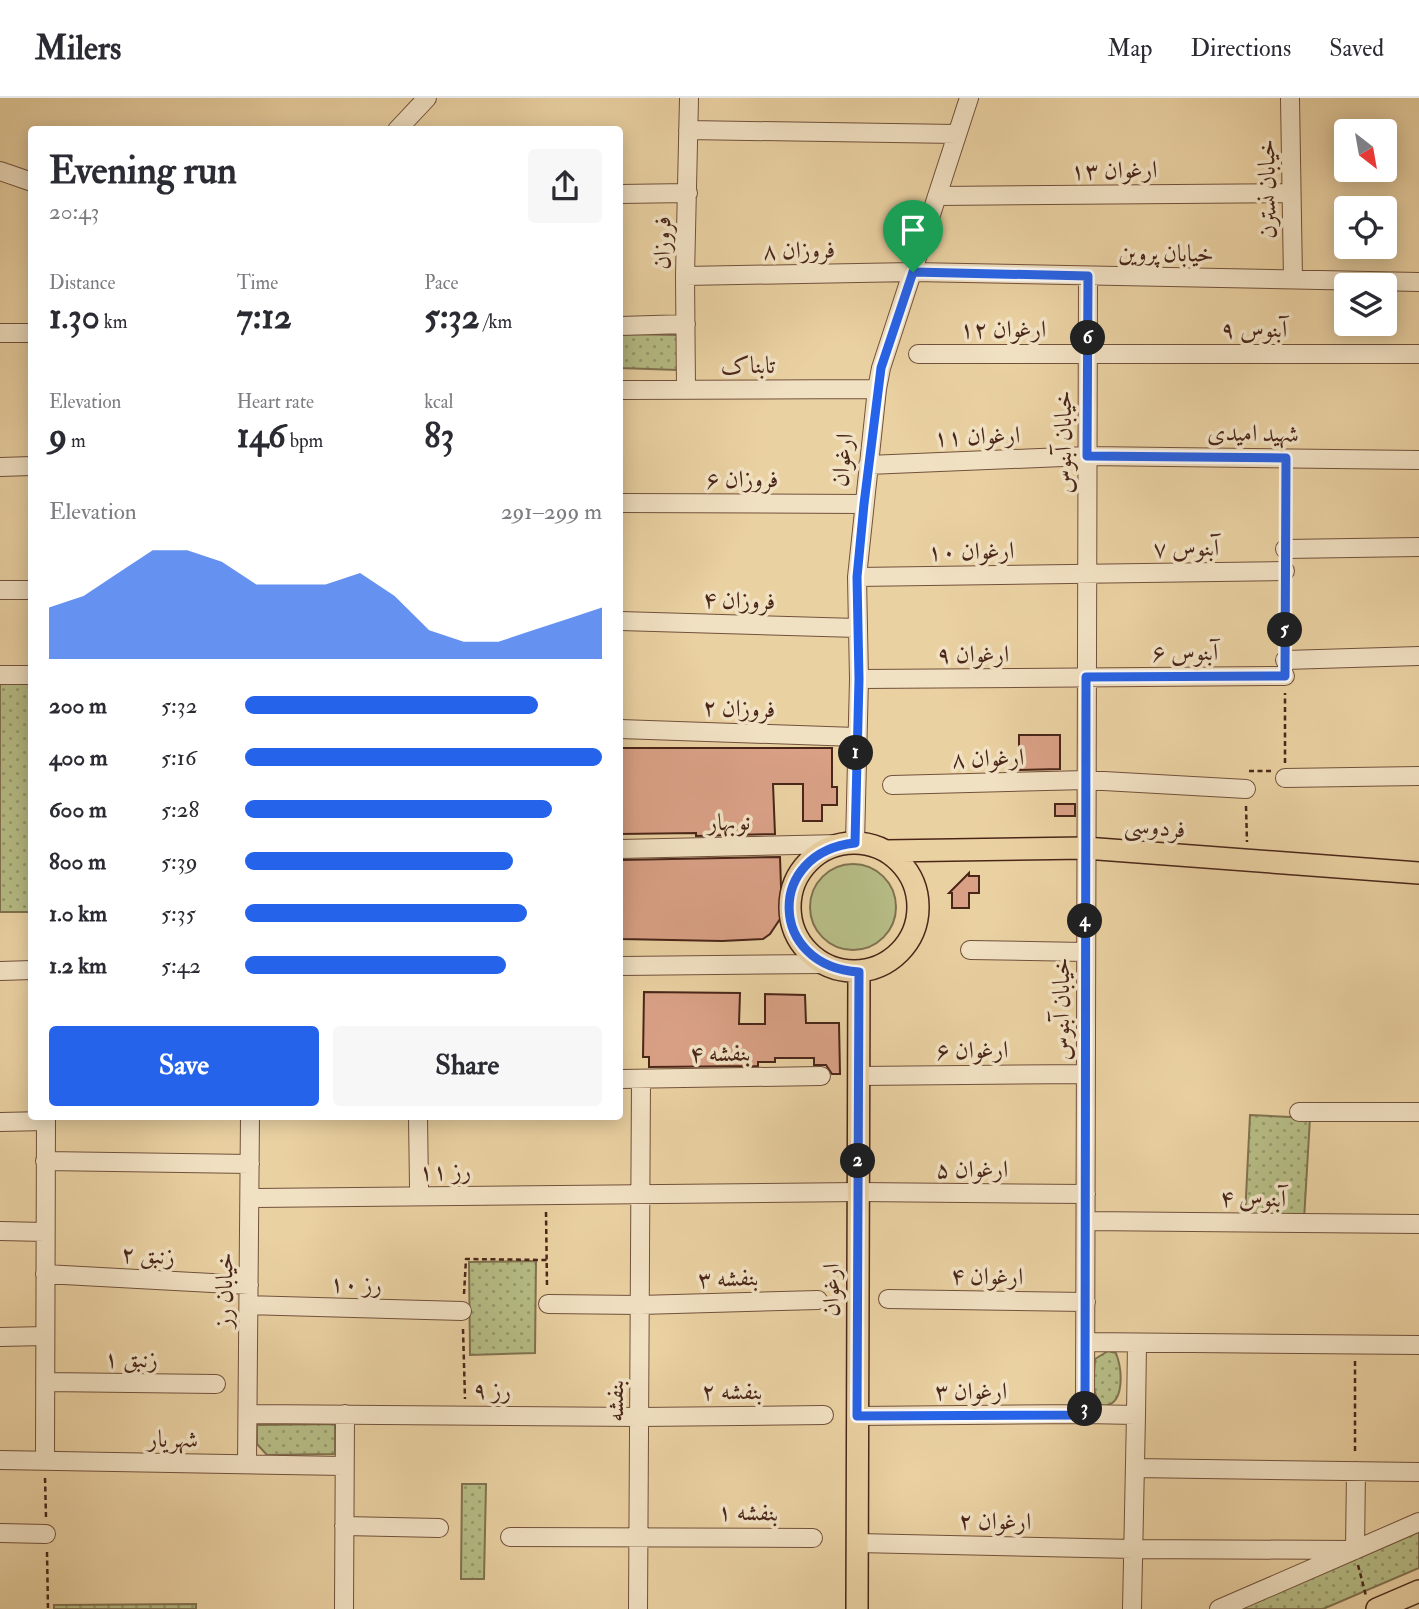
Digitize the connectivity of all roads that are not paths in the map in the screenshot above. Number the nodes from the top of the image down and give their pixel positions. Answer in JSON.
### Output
{"nodes":[{"id":1,"x":427,"y":98,"type":"edge"},
{"id":2,"x":689,"y":98,"type":"edge"},
{"id":3,"x":969,"y":98,"type":"edge"},
{"id":4,"x":1290,"y":98,"type":"edge"},
{"id":5,"x":401,"y":126,"type":"edge"},
{"id":6,"x":688,"y":130,"type":"junction"},
{"id":7,"x":957,"y":134,"type":"junction"},
{"id":8,"x":0,"y":171,"type":"edge"},
{"id":9,"x":28,"y":181,"type":"edge"},
{"id":10,"x":688,"y":193,"type":"junction"},
{"id":11,"x":1291,"y":193,"type":"junction"},
{"id":12,"x":623,"y":194,"type":"edge"},
{"id":13,"x":937,"y":196,"type":"junction"},
{"id":14,"x":913,"y":272,"type":"junction"},
{"id":15,"x":685,"y":276,"type":"junction"},
{"id":16,"x":1088,"y":276,"type":"junction"},
{"id":17,"x":1293,"y":279,"type":"junction"},
{"id":18,"x":1419,"y":282,"type":"edge"},
{"id":19,"x":686,"y":324,"type":"junction"},
{"id":20,"x":623,"y":326,"type":"edge"},
{"id":21,"x":0,"y":333,"type":"edge"},
{"id":22,"x":28,"y":333,"type":"edge"},
{"id":23,"x":918,"y":354,"type":"dead end"},
{"id":24,"x":1088,"y":354,"type":"junction"},
{"id":25,"x":1419,"y":354,"type":"edge"},
{"id":26,"x":686,"y":389,"type":"junction"},
{"id":27,"x":877,"y":389,"type":"junction"},
{"id":28,"x":623,"y":390,"type":"edge"},
{"id":29,"x":1087,"y":456,"type":"junction"},
{"id":30,"x":1419,"y":460,"type":"edge"},
{"id":31,"x":868,"y":465,"type":"junction"},
{"id":32,"x":28,"y":466,"type":"edge"},
{"id":33,"x":0,"y":467,"type":"edge"},
{"id":34,"x":623,"y":503,"type":"edge"},
{"id":35,"x":864,"y":504,"type":"junction"},
{"id":36,"x":1419,"y":547,"type":"edge"},
{"id":37,"x":1285,"y":548,"type":"road end"},
{"id":38,"x":1285,"y":571,"type":"road end"},
{"id":39,"x":1087,"y":574,"type":"junction"},
{"id":40,"x":857,"y":577,"type":"junction"},
{"id":41,"x":0,"y":590,"type":"edge"},
{"id":42,"x":28,"y":590,"type":"edge"},
{"id":43,"x":623,"y":621,"type":"edge"},
{"id":44,"x":857,"y":628,"type":"junction"},
{"id":45,"x":1419,"y":656,"type":"edge"},
{"id":46,"x":0,"y":675,"type":"edge"},
{"id":47,"x":28,"y":675,"type":"edge"},
{"id":48,"x":1086,"y":677,"type":"junction"},
{"id":49,"x":859,"y":679,"type":"junction"},
{"id":50,"x":623,"y":729,"type":"edge"},
{"id":51,"x":856,"y":737,"type":"junction"},
{"id":52,"x":1419,"y":776,"type":"edge"},
{"id":53,"x":1285,"y":778,"type":"road end"},
{"id":54,"x":1086,"y":780,"type":"junction"},
{"id":55,"x":892,"y":785,"type":"dead end"},
{"id":56,"x":1246,"y":789,"type":"dead end"},
{"id":57,"x":848,"y":844,"type":"junction"},
{"id":58,"x":1085,"y":848,"type":"junction"},
{"id":59,"x":623,"y":849,"type":"edge"},
{"id":60,"x":886,"y":851,"type":"junction"},
{"id":61,"x":1419,"y":873,"type":"edge"},
{"id":62,"x":970,"y":950,"type":"dead end"},
{"id":63,"x":1085,"y":951,"type":"junction"},
{"id":64,"x":823,"y":964,"type":"junction"},
{"id":65,"x":623,"y":966,"type":"edge"},
{"id":66,"x":28,"y":970,"type":"edge"},
{"id":67,"x":0,"y":971,"type":"edge"},
{"id":68,"x":859,"y":972,"type":"junction"},
{"id":69,"x":1085,"y":1074,"type":"junction"},
{"id":70,"x":821,"y":1076,"type":"dead end"},
{"id":71,"x":859,"y":1076,"type":"junction"},
{"id":72,"x":623,"y":1079,"type":"edge"},
{"id":73,"x":641,"y":1079,"type":"junction"},
{"id":74,"x":1298,"y":1112,"type":"dead end"},
{"id":75,"x":1419,"y":1112,"type":"edge"},
{"id":76,"x":31,"y":1120,"type":"edge"},
{"id":77,"x":46,"y":1120,"type":"edge"},
{"id":78,"x":250,"y":1120,"type":"edge"},
{"id":79,"x":418,"y":1120,"type":"edge"},
{"id":80,"x":0,"y":1122,"type":"edge"},
{"id":81,"x":46,"y":1161,"type":"junction"},
{"id":82,"x":250,"y":1164,"type":"junction"},
{"id":83,"x":419,"y":1187,"type":"dead end"},
{"id":84,"x":858,"y":1192,"type":"junction"},
{"id":85,"x":640,"y":1194,"type":"junction"},
{"id":86,"x":1086,"y":1194,"type":"junction"},
{"id":87,"x":250,"y":1198,"type":"junction"},
{"id":88,"x":1086,"y":1221,"type":"junction"},
{"id":89,"x":1419,"y":1224,"type":"edge"},
{"id":90,"x":0,"y":1231,"type":"edge"},
{"id":91,"x":45,"y":1232,"type":"junction"},
{"id":92,"x":45,"y":1274,"type":"junction"},
{"id":93,"x":249,"y":1285,"type":"junction"},
{"id":94,"x":818,"y":1300,"type":"dead end"},
{"id":95,"x":888,"y":1300,"type":"dead end"},
{"id":96,"x":1086,"y":1302,"type":"junction"},
{"id":97,"x":548,"y":1304,"type":"road end"},
{"id":98,"x":249,"y":1305,"type":"junction"},
{"id":99,"x":640,"y":1305,"type":"junction"},
{"id":100,"x":463,"y":1311,"type":"road end"},
{"id":101,"x":45,"y":1336,"type":"junction"},
{"id":102,"x":0,"y":1337,"type":"edge"},
{"id":103,"x":1086,"y":1342,"type":"junction"},
{"id":104,"x":1138,"y":1343,"type":"junction"},
{"id":105,"x":1419,"y":1345,"type":"edge"},
{"id":106,"x":45,"y":1382,"type":"junction"},
{"id":107,"x":216,"y":1384,"type":"dead end"},
{"id":108,"x":247,"y":1414,"type":"junction"},
{"id":109,"x":345,"y":1414,"type":"junction"},
{"id":110,"x":824,"y":1415,"type":"dead end"},
{"id":111,"x":1085,"y":1415,"type":"junction"},
{"id":112,"x":1136,"y":1415,"type":"junction"},
{"id":113,"x":857,"y":1416,"type":"junction"},
{"id":114,"x":639,"y":1417,"type":"junction"},
{"id":115,"x":0,"y":1460,"type":"edge"},
{"id":116,"x":44,"y":1461,"type":"junction"},
{"id":117,"x":247,"y":1464,"type":"junction"},
{"id":118,"x":344,"y":1466,"type":"junction"},
{"id":119,"x":1135,"y":1468,"type":"junction"},
{"id":120,"x":1356,"y":1471,"type":"junction"},
{"id":121,"x":1419,"y":1472,"type":"edge"},
{"id":122,"x":1419,"y":1522,"type":"edge"},
{"id":123,"x":344,"y":1526,"type":"junction"},
{"id":124,"x":439,"y":1528,"type":"dead end"},
{"id":125,"x":0,"y":1533,"type":"edge"},
{"id":126,"x":46,"y":1534,"type":"dead end"},
{"id":127,"x":638,"y":1535,"type":"junction"},
{"id":128,"x":510,"y":1537,"type":"dead end"},
{"id":129,"x":813,"y":1538,"type":"dead end"},
{"id":130,"x":857,"y":1543,"type":"junction"},
{"id":131,"x":1133,"y":1549,"type":"junction"},
{"id":132,"x":1355,"y":1550,"type":"junction"},
{"id":133,"x":1419,"y":1591,"type":"edge"},
{"id":134,"x":1372,"y":1603,"type":"edge"},
{"id":135,"x":344,"y":1609,"type":"edge"},
{"id":136,"x":638,"y":1609,"type":"edge"},
{"id":137,"x":857,"y":1609,"type":"edge"},
{"id":138,"x":1132,"y":1609,"type":"edge"},
{"id":139,"x":1219,"y":1609,"type":"edge"}],
"edges":[{"from":1,"to":5,"type":"street"},
{"from":2,"to":6,"type":"street","name":"فروزان"},
{"from":3,"to":7,"type":"street","name":"ارغوان"},
{"from":4,"to":11,"type":"street","name":"خیابان نسترن"},
{"from":6,"to":7,"type":"street"},
{"from":6,"to":10,"type":"street","name":"فروزان"},
{"from":7,"to":13,"type":"street","name":"ارغوان"},
{"from":8,"to":9,"type":"street"},
{"from":10,"to":12,"type":"street"},
{"from":10,"to":15,"type":"street","name":"فروزان"},
{"from":11,"to":13,"type":"street","name":"ارغوان ۱۳"},
{"from":11,"to":17,"type":"street","name":"خیابان نسترن"},
{"from":13,"to":14,"type":"street","name":"ارغوان"},
{"from":14,"to":15,"type":"street","name":"فروزان ۸"},
{"from":14,"to":16,"type":"street","name":"خیابان پروین"},
{"from":14,"to":27,"type":"street","name":"ارغوان"},
{"from":15,"to":19,"type":"street","name":"فروزان"},
{"from":16,"to":17,"type":"street","name":"خیابان پروین"},
{"from":16,"to":24,"type":"street","name":"خیابان آبنوس"},
{"from":17,"to":18,"type":"street","name":"خیابان پروین"},
{"from":19,"to":20,"type":"street"},
{"from":19,"to":26,"type":"street","name":"فروزان"},
{"from":21,"to":22,"type":"street"},
{"from":23,"to":24,"type":"street","name":"ارغوان ۱۲"},
{"from":24,"to":25,"type":"street","name":"آبنوس ۹"},
{"from":24,"to":29,"type":"street","name":"خیابان آبنوس"},
{"from":26,"to":27,"type":"street","name":"تابناک"},
{"from":26,"to":28,"type":"street","name":"تابناک"},
{"from":27,"to":31,"type":"street","name":"ارغوان"},
{"from":29,"to":30,"type":"street","name":"شهید امیدی"},
{"from":29,"to":31,"type":"street","name":"ارغوان ۱۱"},
{"from":29,"to":39,"type":"street","name":"خیابان آبنوس"},
{"from":31,"to":35,"type":"street","name":"ارغوان"},
{"from":32,"to":33,"type":"street"},
{"from":34,"to":35,"type":"street","name":"فروزان ۶"},
{"from":35,"to":40,"type":"street","name":"ارغوان"},
{"from":36,"to":37,"type":"street"},
{"from":38,"to":39,"type":"street","name":"آبنوس ۷"},
{"from":39,"to":40,"type":"street","name":"ارغوان ۱۰"},
{"from":39,"to":48,"type":"street","name":"خیابان آبنوس"},
{"from":40,"to":44,"type":"street","name":"ارغوان"},
{"from":41,"to":42,"type":"street"},
{"from":43,"to":44,"type":"street","name":"فروزان ۴"},
{"from":44,"to":49,"type":"street","name":"ارغوان"},
{"from":45,"to":48,"type":"street","name":"آبنوس ۶"},
{"from":46,"to":47,"type":"street"},
{"from":48,"to":49,"type":"street","name":"ارغوان ۹"},
{"from":48,"to":54,"type":"street","name":"خیابان آبنوس"},
{"from":49,"to":51,"type":"street","name":"ارغوان"},
{"from":50,"to":51,"type":"street","name":"فروزان ۲"},
{"from":51,"to":57,"type":"street","name":"ارغوان"},
{"from":52,"to":53,"type":"street"},
{"from":54,"to":55,"type":"street","name":"ارغوان ۸"},
{"from":54,"to":56,"type":"street","name":"ارغوان ۸"},
{"from":54,"to":58,"type":"street","name":"خیابان آبنوس"},
{"from":57,"to":59,"type":"street","name":"نوبهار"},
{"from":57,"to":60,"type":"main road"},
{"from":57,"to":64,"type":"main road"},
{"from":58,"to":60,"type":"main road","name":"فردوسی"},
{"from":58,"to":61,"type":"main road","name":"فردوسی"},
{"from":58,"to":63,"type":"street","name":"خیابان آبنوس"},
{"from":60,"to":68,"type":"main road"},
{"from":62,"to":63,"type":"street"},
{"from":63,"to":69,"type":"street","name":"خیابان آبنوس"},
{"from":64,"to":65,"type":"street"},
{"from":64,"to":68,"type":"main road"},
{"from":66,"to":67,"type":"street"},
{"from":68,"to":71,"type":"main road","name":"ارغوان"},
{"from":69,"to":71,"type":"street","name":"ارغوان ۶"},
{"from":69,"to":86,"type":"street","name":"خیابان آبنوس"},
{"from":70,"to":73,"type":"street","name":"بنفشه ۴"},
{"from":71,"to":84,"type":"main road","name":"ارغوان"},
{"from":72,"to":73,"type":"street","name":"بنفشه ۴"},
{"from":73,"to":85,"type":"street","name":"بنفشه"},
{"from":74,"to":75,"type":"street"},
{"from":76,"to":80,"type":"street"},
{"from":77,"to":81,"type":"street"},
{"from":78,"to":82,"type":"street","name":"خیابان رز"},
{"from":79,"to":83,"type":"street"},
{"from":81,"to":82,"type":"street"},
{"from":81,"to":91,"type":"street"},
{"from":82,"to":87,"type":"street","name":"خیابان رز"},
{"from":84,"to":85,"type":"street"},
{"from":84,"to":86,"type":"street","name":"ارغوان ۵"},
{"from":84,"to":113,"type":"main road","name":"ارغوان"},
{"from":85,"to":87,"type":"street","name":"رز ۱۱"},
{"from":85,"to":99,"type":"street","name":"بنفشه"},
{"from":86,"to":88,"type":"street","name":"خیابان آبنوس"},
{"from":87,"to":93,"type":"street","name":"خیابان رز"},
{"from":88,"to":89,"type":"street","name":"آبنوس ۴"},
{"from":88,"to":96,"type":"street","name":"خیابان آبنوس"},
{"from":90,"to":91,"type":"street"},
{"from":91,"to":92,"type":"street"},
{"from":92,"to":93,"type":"street","name":"زنبق ۲"},
{"from":92,"to":101,"type":"street"},
{"from":93,"to":98,"type":"street","name":"خیابان رز"},
{"from":94,"to":99,"type":"street","name":"بنفشه ۳"},
{"from":95,"to":96,"type":"street","name":"ارغوان ۴"},
{"from":96,"to":103,"type":"street","name":"خیابان آبنوس"},
{"from":97,"to":99,"type":"street"},
{"from":98,"to":100,"type":"street","name":"رز ۱۰"},
{"from":98,"to":108,"type":"street","name":"خیابان رز"},
{"from":99,"to":114,"type":"street","name":"بنفشه"},
{"from":101,"to":102,"type":"street"},
{"from":101,"to":106,"type":"street"},
{"from":103,"to":104,"type":"street"},
{"from":103,"to":111,"type":"street","name":"خیابان آبنوس"},
{"from":104,"to":105,"type":"street"},
{"from":104,"to":112,"type":"street"},
{"from":106,"to":107,"type":"street","name":"زنبق ۱"},
{"from":106,"to":116,"type":"street"},
{"from":108,"to":109,"type":"street","name":"رز ۹"},
{"from":108,"to":117,"type":"street","name":"خیابان رز"},
{"from":109,"to":114,"type":"street","name":"رز ۹"},
{"from":109,"to":118,"type":"street"},
{"from":110,"to":114,"type":"street","name":"بنفشه ۲"},
{"from":111,"to":112,"type":"street"},
{"from":111,"to":113,"type":"street","name":"ارغوان ۳"},
{"from":112,"to":119,"type":"street"},
{"from":113,"to":130,"type":"main road","name":"ارغوان"},
{"from":114,"to":127,"type":"street","name":"بنفشه"},
{"from":115,"to":116,"type":"street","name":"شهریار"},
{"from":116,"to":117,"type":"street","name":"شهریار"},
{"from":117,"to":118,"type":"street","name":"شهریار"},
{"from":118,"to":123,"type":"street"},
{"from":119,"to":120,"type":"street"},
{"from":119,"to":131,"type":"street"},
{"from":120,"to":121,"type":"street"},
{"from":120,"to":132,"type":"street"},
{"from":122,"to":132,"type":"street"},
{"from":123,"to":124,"type":"street"},
{"from":123,"to":135,"type":"street"},
{"from":125,"to":126,"type":"street"},
{"from":127,"to":128,"type":"street","name":"بنفشه ۱"},
{"from":127,"to":129,"type":"street","name":"بنفشه ۱"},
{"from":127,"to":136,"type":"street","name":"بنفشه"},
{"from":130,"to":131,"type":"street","name":"ارغوان ۲"},
{"from":130,"to":137,"type":"main road","name":"ارغوان"},
{"from":131,"to":132,"type":"street","name":"ارغوان ۲"},
{"from":131,"to":138,"type":"street"},
{"from":132,"to":139,"type":"street"},
{"from":133,"to":134,"type":"main road"}]}
